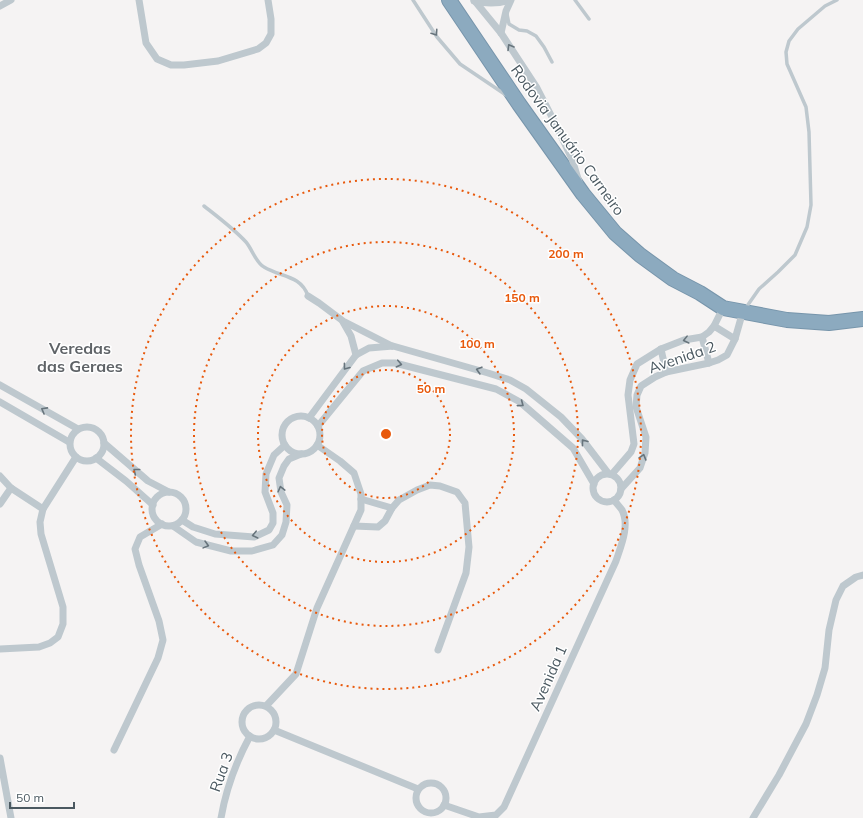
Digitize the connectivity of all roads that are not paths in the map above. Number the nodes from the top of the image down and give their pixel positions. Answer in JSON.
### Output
{"nodes":[{"id":1,"x":11,"y":0,"type":"edge"},
{"id":2,"x":139,"y":0,"type":"edge"},
{"id":3,"x":268,"y":0,"type":"edge"},
{"id":4,"x":413,"y":0,"type":"edge"},
{"id":5,"x":449,"y":0,"type":"edge"},
{"id":6,"x":474,"y":0,"type":"edge"},
{"id":7,"x":511,"y":0,"type":"edge"},
{"id":8,"x":575,"y":0,"type":"edge"},
{"id":9,"x":837,"y":0,"type":"edge"},
{"id":10,"x":0,"y":6,"type":"edge"},
{"id":11,"x":506,"y":11,"type":"junction"},
{"id":12,"x":589,"y":19,"type":"dead end"},
{"id":13,"x":501,"y":33,"type":"junction"},
{"id":14,"x":552,"y":62,"type":"dead end"},
{"id":15,"x":519,"y":104,"type":"junction"},
{"id":16,"x":583,"y":194,"type":"junction"},
{"id":17,"x":204,"y":206,"type":"dead end"},
{"id":18,"x":308,"y":296,"type":"joint"},
{"id":19,"x":723,"y":308,"type":"junction"},
{"id":20,"x":743,"y":312,"type":"junction"},
{"id":21,"x":863,"y":319,"type":"edge"},
{"id":22,"x":343,"y":321,"type":"junction"},
{"id":23,"x":714,"y":326,"type":"junction"},
{"id":24,"x":702,"y":337,"type":"junction"},
{"id":25,"x":735,"y":339,"type":"junction"},
{"id":26,"x":393,"y":346,"type":"junction"},
{"id":27,"x":662,"y":349,"type":"junction"},
{"id":28,"x":356,"y":355,"type":"junction"},
{"id":29,"x":709,"y":363,"type":"junction"},
{"id":30,"x":666,"y":372,"type":"junction"},
{"id":31,"x":0,"y":385,"type":"edge"},
{"id":32,"x":0,"y":402,"type":"edge"},
{"id":33,"x":309,"y":418,"type":"junction"},
{"id":34,"x":318,"y":426,"type":"junction"},
{"id":35,"x":78,"y":429,"type":"junction"},
{"id":36,"x":69,"y":442,"type":"junction"},
{"id":37,"x":104,"y":443,"type":"junction"},
{"id":38,"x":286,"y":445,"type":"junction"},
{"id":39,"x":317,"y":445,"type":"junction"},
{"id":40,"x":301,"y":454,"type":"junction"},
{"id":41,"x":76,"y":457,"type":"junction"},
{"id":42,"x":96,"y":458,"type":"junction"},
{"id":43,"x":610,"y":474,"type":"junction"},
{"id":44,"x":0,"y":476,"type":"edge"},
{"id":45,"x":594,"y":484,"type":"junction"},
{"id":46,"x":11,"y":488,"type":"junction"},
{"id":47,"x":621,"y":489,"type":"junction"},
{"id":48,"x":169,"y":492,"type":"junction"},
{"id":49,"x":361,"y":499,"type":"junction"},
{"id":50,"x":614,"y":500,"type":"junction"},
{"id":51,"x":0,"y":504,"type":"edge"},
{"id":52,"x":153,"y":505,"type":"junction"},
{"id":53,"x":392,"y":508,"type":"junction"},
{"id":54,"x":43,"y":509,"type":"junction"},
{"id":55,"x":182,"y":520,"type":"junction"},
{"id":56,"x":162,"y":524,"type":"junction"},
{"id":57,"x":173,"y":526,"type":"junction"},
{"id":58,"x":354,"y":526,"type":"junction"},
{"id":59,"x":863,"y":575,"type":"edge"},
{"id":60,"x":0,"y":649,"type":"edge"},
{"id":61,"x":438,"y":650,"type":"dead end"},
{"id":62,"x":266,"y":706,"type":"junction"},
{"id":63,"x":274,"y":730,"type":"junction"},
{"id":64,"x":250,"y":736,"type":"junction"},
{"id":65,"x":114,"y":750,"type":"dead end"},
{"id":66,"x":0,"y":758,"type":"edge"},
{"id":67,"x":418,"y":789,"type":"junction"},
{"id":68,"x":444,"y":805,"type":"junction"},
{"id":69,"x":426,"y":815,"type":"edge"},
{"id":70,"x":11,"y":818,"type":"edge"},
{"id":71,"x":222,"y":818,"type":"edge"},
{"id":72,"x":753,"y":818,"type":"edge"}],
"edges":[{"from":1,"to":10,"type":"street"},
{"from":2,"to":3,"type":"street"},
{"from":4,"to":15,"type":"lane","one_way":true},
{"from":5,"to":15,"type":"highway","name":"Rodovia Januário Carneiro"},
{"from":6,"to":7,"type":"street"},
{"from":6,"to":13,"type":"street"},
{"from":7,"to":11,"type":"street"},
{"from":8,"to":12,"type":"lane"},
{"from":9,"to":20,"type":"lane"},
{"from":11,"to":13,"type":"street"},
{"from":11,"to":14,"type":"lane"},
{"from":16,"to":13,"type":"street","one_way":true},
{"from":15,"to":16,"type":"highway","name":"Rodovia Januário Carneiro"},
{"from":16,"to":19,"type":"highway","name":"Rodovia Januário Carneiro"},
{"from":17,"to":18,"type":"lane"},
{"from":18,"to":22,"type":"street"},
{"from":19,"to":20,"type":"highway","name":"Rodovia Januário Carneiro"},
{"from":19,"to":23,"type":"street","name":"Avenida 2"},
{"from":20,"to":21,"type":"highway","name":"Rodovia Januário Carneiro"},
{"from":20,"to":25,"type":"street","name":"Avenida 2"},
{"from":22,"to":26,"type":"street"},
{"from":22,"to":28,"type":"street"},
{"from":23,"to":24,"type":"street","name":"Avenida 2"},
{"from":23,"to":25,"type":"street"},
{"from":24,"to":27,"type":"street","name":"Avenida 2","one_way":true},
{"from":24,"to":29,"type":"street"},
{"from":25,"to":29,"type":"street","name":"Avenida 2"},
{"from":26,"to":28,"type":"street"},
{"from":43,"to":26,"type":"street","one_way":true},
{"from":27,"to":30,"type":"street"},
{"from":27,"to":43,"type":"street","name":"Avenida 2"},
{"from":28,"to":33,"type":"street","one_way":true},
{"from":29,"to":30,"type":"street","name":"Avenida 2"},
{"from":47,"to":30,"type":"street","name":"Avenida 2","one_way":true},
{"from":35,"to":31,"type":"street","one_way":true},
{"from":32,"to":36,"type":"street"},
{"from":33,"to":34,"type":"street"},
{"from":33,"to":38,"type":"street"},
{"from":34,"to":39,"type":"street"},
{"from":34,"to":45,"type":"street","one_way":true},
{"from":35,"to":36,"type":"street"},
{"from":35,"to":37,"type":"street"},
{"from":36,"to":41,"type":"street"},
{"from":37,"to":42,"type":"street"},
{"from":48,"to":37,"type":"street","one_way":true},
{"from":38,"to":40,"type":"street"},
{"from":38,"to":55,"type":"street","one_way":true},
{"from":39,"to":40,"type":"street"},
{"from":39,"to":49,"type":"street"},
{"from":57,"to":40,"type":"street","one_way":true},
{"from":41,"to":42,"type":"street"},
{"from":41,"to":54,"type":"street"},
{"from":42,"to":52,"type":"street"},
{"from":43,"to":45,"type":"street"},
{"from":43,"to":47,"type":"street"},
{"from":44,"to":46,"type":"street"},
{"from":45,"to":50,"type":"street"},
{"from":46,"to":51,"type":"street"},
{"from":46,"to":54,"type":"street"},
{"from":47,"to":50,"type":"street"},
{"from":48,"to":52,"type":"street"},
{"from":48,"to":55,"type":"street"},
{"from":49,"to":53,"type":"street"},
{"from":49,"to":58,"type":"street"},
{"from":50,"to":68,"type":"street","name":"Avenida 1"},
{"from":52,"to":56,"type":"street"},
{"from":53,"to":58,"type":"street"},
{"from":53,"to":61,"type":"street"},
{"from":54,"to":60,"type":"street"},
{"from":55,"to":57,"type":"street"},
{"from":56,"to":57,"type":"street"},
{"from":56,"to":65,"type":"street"},
{"from":58,"to":62,"type":"street"},
{"from":59,"to":72,"type":"street"},
{"from":62,"to":63,"type":"street"},
{"from":62,"to":64,"type":"street"},
{"from":63,"to":64,"type":"street"},
{"from":63,"to":67,"type":"street"},
{"from":64,"to":71,"type":"street","name":"Rua 3"},
{"from":66,"to":70,"type":"street"},
{"from":67,"to":68,"type":"street"},
{"from":67,"to":69,"type":"street"},
{"from":68,"to":69,"type":"street"}]}
